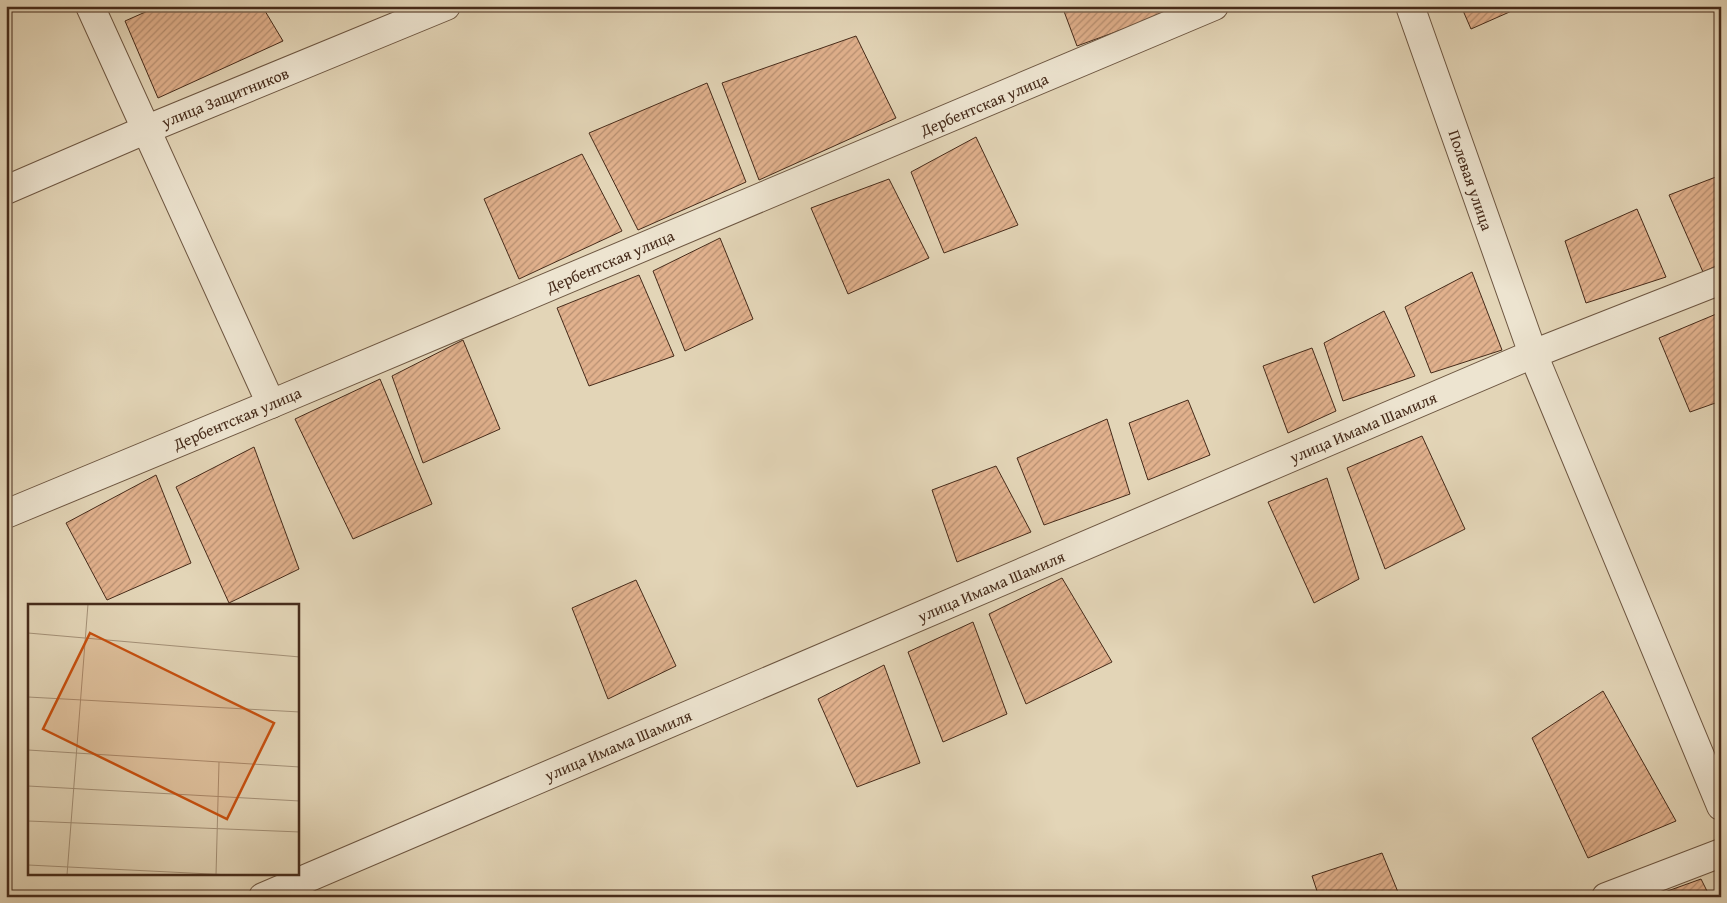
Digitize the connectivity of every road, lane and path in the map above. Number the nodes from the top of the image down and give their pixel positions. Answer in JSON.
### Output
{"nodes":[{"id":1,"x":90,"y":6,"type":"edge"},
{"id":2,"x":446,"y":6,"type":"edge"},
{"id":3,"x":1214,"y":6,"type":"edge"},
{"id":4,"x":1410,"y":6,"type":"edge"},
{"id":5,"x":145,"y":130,"type":"junction"},
{"id":6,"x":6,"y":190,"type":"edge"},
{"id":7,"x":1721,"y":280,"type":"edge"},
{"id":8,"x":1532,"y":354,"type":"junction"},
{"id":9,"x":271,"y":404,"type":"junction"},
{"id":10,"x":6,"y":514,"type":"edge"},
{"id":11,"x":1721,"y":806,"type":"edge"},
{"id":12,"x":1721,"y":853,"type":"edge"},
{"id":13,"x":263,"y":897,"type":"edge"},
{"id":14,"x":1606,"y":897,"type":"edge"}],
"edges":[{"from":1,"to":5,"type":"street"},
{"from":2,"to":5,"type":"street","name":"улица Защитников"},
{"from":3,"to":9,"type":"street","name":"Дербентская улица"},
{"from":4,"to":8,"type":"street","name":"Полевая улица"},
{"from":5,"to":6,"type":"street","name":"улица Защитников"},
{"from":5,"to":9,"type":"street"},
{"from":7,"to":8,"type":"street","name":"улица Имама Шамиля"},
{"from":8,"to":11,"type":"street","name":"Полевая улица"},
{"from":8,"to":13,"type":"street","name":"улица Имама Шамиля"},
{"from":9,"to":10,"type":"street","name":"Дербентская улица"},
{"from":12,"to":14,"type":"street"}]}
